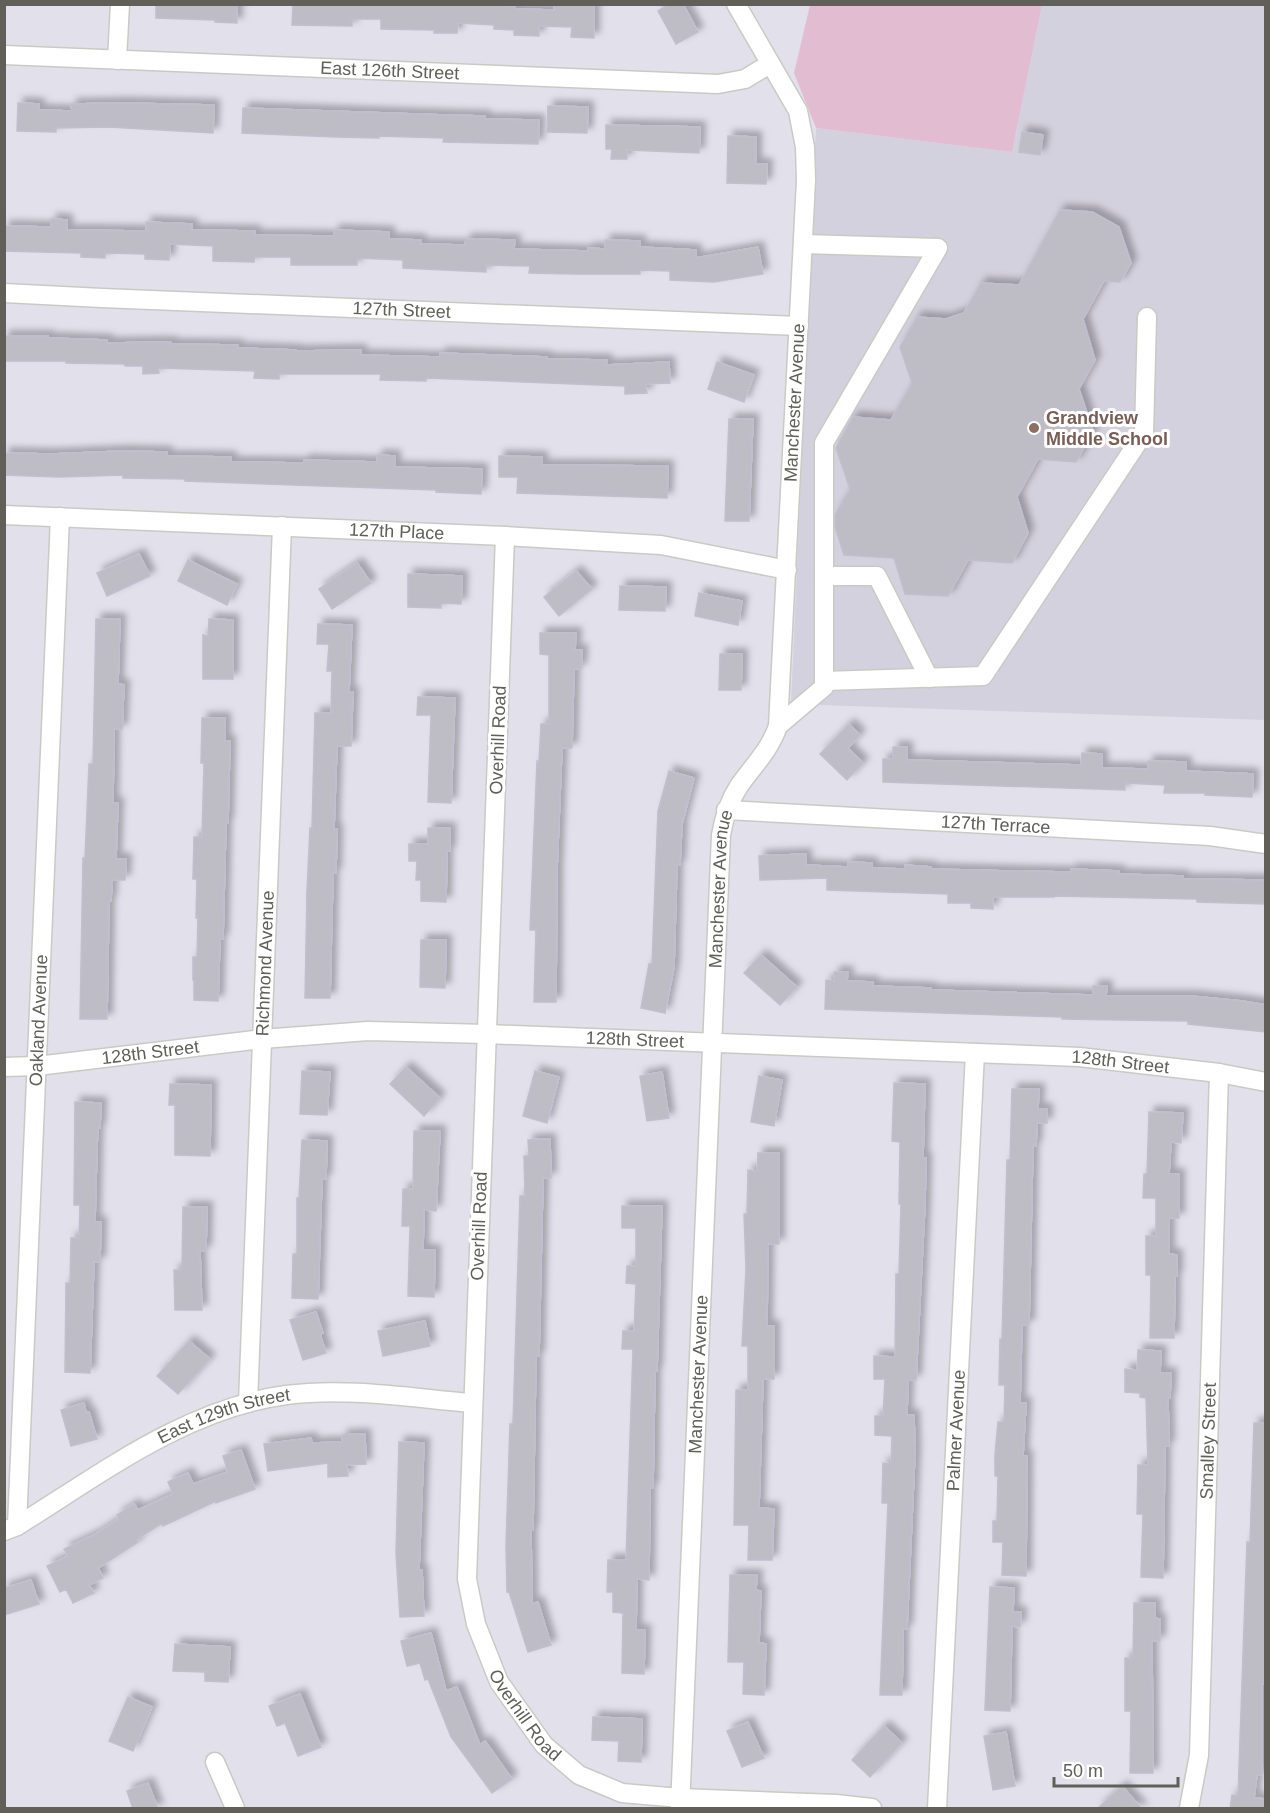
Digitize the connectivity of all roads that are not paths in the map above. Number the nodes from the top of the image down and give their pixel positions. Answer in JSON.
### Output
{"nodes":[{"id":1,"x":120,"y":4,"type":"edge"},
{"id":2,"x":736,"y":4,"type":"edge"},
{"id":3,"x":4,"y":55,"type":"edge"},
{"id":4,"x":117,"y":60,"type":"junction"},
{"id":5,"x":770,"y":64,"type":"junction"},
{"id":6,"x":803,"y":244,"type":"junction"},
{"id":7,"x":4,"y":293,"type":"edge"},
{"id":8,"x":1147,"y":316,"type":"dead end"},
{"id":9,"x":799,"y":326,"type":"junction"},
{"id":10,"x":4,"y":515,"type":"edge"},
{"id":11,"x":60,"y":517,"type":"junction"},
{"id":12,"x":282,"y":526,"type":"junction"},
{"id":13,"x":505,"y":536,"type":"junction"},
{"id":14,"x":787,"y":570,"type":"junction"},
{"id":15,"x":824,"y":576,"type":"junction"},
{"id":16,"x":929,"y":678,"type":"junction"},
{"id":17,"x":824,"y":681,"type":"junction"},
{"id":18,"x":778,"y":726,"type":"junction"},
{"id":19,"x":726,"y":810,"type":"junction"},
{"id":20,"x":1266,"y":844,"type":"edge"},
{"id":21,"x":487,"y":1034,"type":"junction"},
{"id":22,"x":262,"y":1039,"type":"junction"},
{"id":23,"x":712,"y":1042,"type":"junction"},
{"id":24,"x":975,"y":1053,"type":"junction"},
{"id":25,"x":37,"y":1065,"type":"junction"},
{"id":26,"x":4,"y":1067,"type":"edge"},
{"id":27,"x":1219,"y":1073,"type":"junction"},
{"id":28,"x":1266,"y":1082,"type":"edge"},
{"id":29,"x":248,"y":1403,"type":"junction"},
{"id":30,"x":472,"y":1403,"type":"junction"},
{"id":31,"x":11,"y":1529,"type":"edge"},
{"id":32,"x":215,"y":1762,"type":"dead end"},
{"id":33,"x":680,"y":1803,"type":"edge"},
{"id":34,"x":235,"y":1809,"type":"edge"},
{"id":35,"x":872,"y":1809,"type":"edge"},
{"id":36,"x":937,"y":1809,"type":"edge"},
{"id":37,"x":1189,"y":1809,"type":"edge"}],
"edges":[{"from":1,"to":4,"type":"street"},
{"from":2,"to":5,"type":"street","name":"Manchester Avenue"},
{"from":3,"to":4,"type":"street","name":"East 126th Street"},
{"from":4,"to":5,"type":"street","name":"East 126th Street"},
{"from":5,"to":6,"type":"street","name":"Manchester Avenue"},
{"from":6,"to":9,"type":"street","name":"Manchester Avenue"},
{"from":6,"to":15,"type":"street"},
{"from":7,"to":9,"type":"street","name":"127th Street"},
{"from":8,"to":16,"type":"street"},
{"from":9,"to":14,"type":"street","name":"Manchester Avenue"},
{"from":10,"to":11,"type":"street","name":"127th Place"},
{"from":11,"to":12,"type":"street","name":"127th Place"},
{"from":11,"to":25,"type":"street","name":"Oakland Avenue"},
{"from":12,"to":13,"type":"street","name":"127th Place"},
{"from":12,"to":22,"type":"street","name":"Richmond Avenue"},
{"from":13,"to":14,"type":"street","name":"127th Place"},
{"from":13,"to":21,"type":"street","name":"Overhill Road"},
{"from":14,"to":18,"type":"street","name":"Manchester Avenue"},
{"from":15,"to":16,"type":"street"},
{"from":15,"to":17,"type":"street"},
{"from":16,"to":17,"type":"street"},
{"from":17,"to":18,"type":"street"},
{"from":18,"to":19,"type":"street","name":"Manchester Avenue"},
{"from":19,"to":20,"type":"street","name":"127th Terrace"},
{"from":19,"to":23,"type":"street","name":"Manchester Avenue"},
{"from":21,"to":22,"type":"street","name":"128th Street"},
{"from":21,"to":23,"type":"street","name":"128th Street"},
{"from":21,"to":30,"type":"street","name":"Overhill Road"},
{"from":22,"to":25,"type":"street","name":"128th Street"},
{"from":22,"to":29,"type":"street","name":"Richmond Avenue"},
{"from":23,"to":24,"type":"street","name":"128th Street"},
{"from":23,"to":33,"type":"street","name":"Manchester Avenue"},
{"from":24,"to":27,"type":"street","name":"128th Street"},
{"from":24,"to":36,"type":"street","name":"Palmer Avenue"},
{"from":25,"to":26,"type":"street","name":"128th Street"},
{"from":25,"to":31,"type":"street","name":"Oakland Avenue"},
{"from":27,"to":28,"type":"street","name":"128th Street"},
{"from":27,"to":37,"type":"street","name":"Smalley Street"},
{"from":29,"to":30,"type":"street","name":"East 129th Street"},
{"from":29,"to":31,"type":"street","name":"East 129th Street"},
{"from":30,"to":33,"type":"street","name":"Overhill Road"},
{"from":32,"to":34,"type":"street"},
{"from":33,"to":35,"type":"street","name":"Overhill Road"}]}
